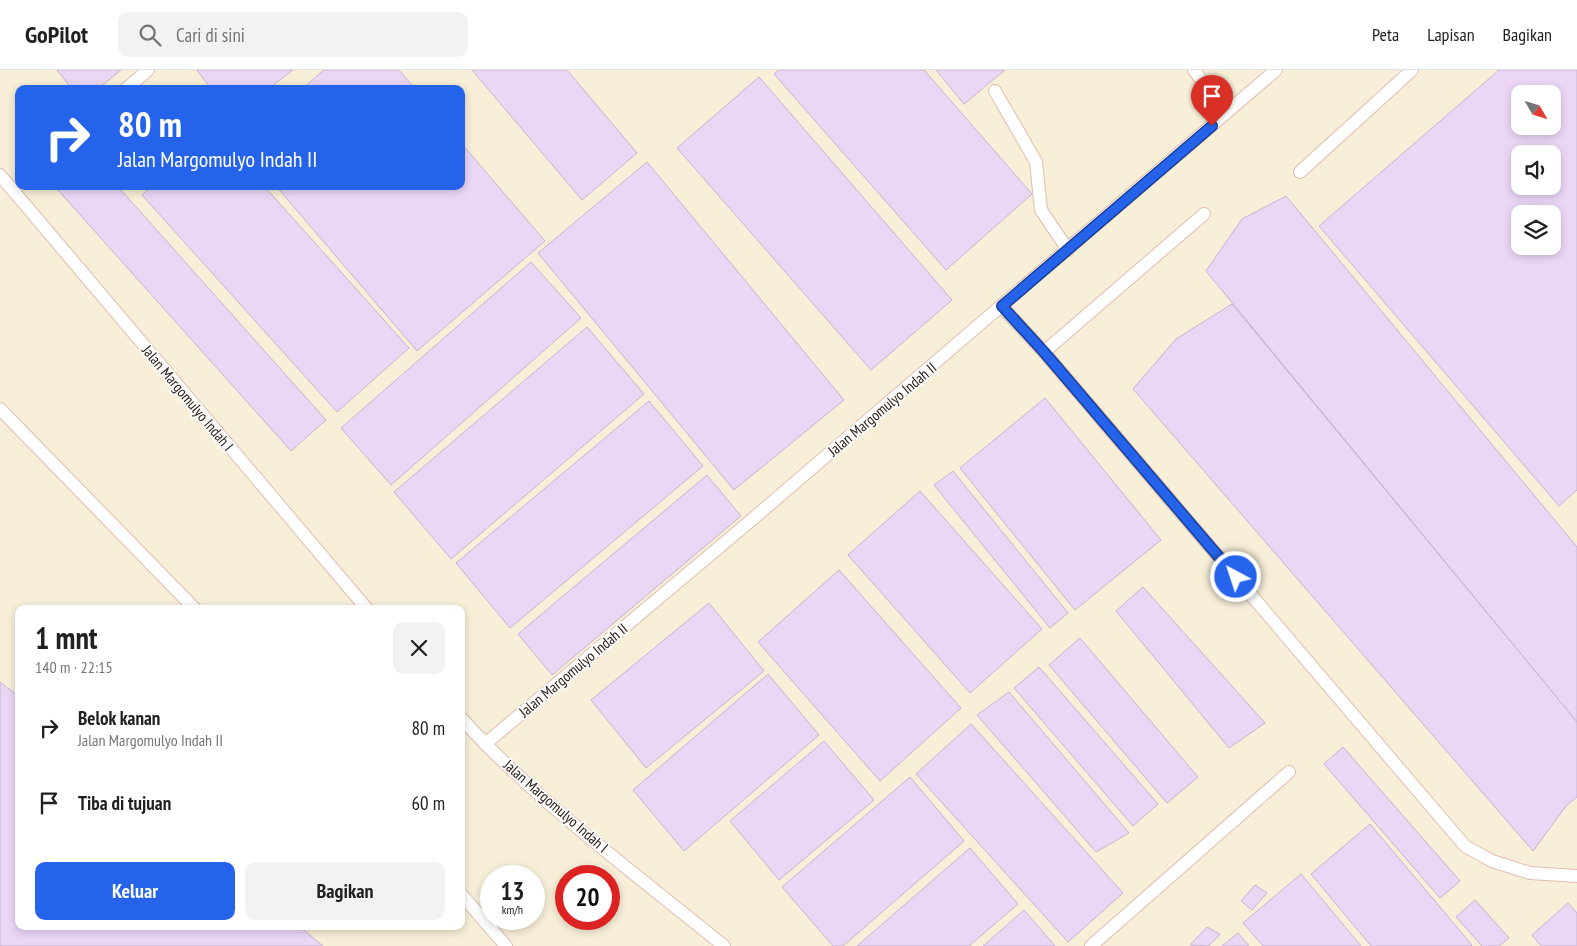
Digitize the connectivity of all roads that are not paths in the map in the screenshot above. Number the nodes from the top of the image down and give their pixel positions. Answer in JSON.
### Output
{"nodes":[{"id":1,"x":148,"y":70,"type":"edge"},
{"id":2,"x":1194,"y":70,"type":"edge"},
{"id":3,"x":1276,"y":70,"type":"edge"},
{"id":4,"x":1412,"y":70,"type":"edge"},
{"id":5,"x":131,"y":85,"type":"edge"},
{"id":6,"x":995,"y":91,"type":"dead end"},
{"id":7,"x":1226,"y":113,"type":"junction"},
{"id":8,"x":1300,"y":172,"type":"dead end"},
{"id":9,"x":0,"y":175,"type":"edge"},
{"id":10,"x":14,"y":183,"type":"edge"},
{"id":11,"x":20,"y":190,"type":"edge"},
{"id":12,"x":1204,"y":214,"type":"dead end"},
{"id":13,"x":1068,"y":250,"type":"junction"},
{"id":14,"x":1002,"y":306,"type":"junction"},
{"id":15,"x":1044,"y":352,"type":"junction"},
{"id":16,"x":0,"y":409,"type":"edge"},
{"id":17,"x":191,"y":605,"type":"edge"},
{"id":18,"x":363,"y":605,"type":"edge"},
{"id":19,"x":465,"y":722,"type":"edge"},
{"id":20,"x":485,"y":744,"type":"junction"},
{"id":21,"x":1289,"y":772,"type":"dead end"},
{"id":22,"x":1577,"y":876,"type":"edge"},
{"id":23,"x":465,"y":899,"type":"edge"},
{"id":24,"x":506,"y":946,"type":"edge"},
{"id":25,"x":724,"y":946,"type":"edge"},
{"id":26,"x":1091,"y":946,"type":"edge"}],
"edges":[{"from":1,"to":5,"type":"lane"},
{"from":2,"to":7,"type":"lane"},
{"from":3,"to":7,"type":"lane","name":"Jalan Margomulyo Indah II"},
{"from":4,"to":8,"type":"lane"},
{"from":6,"to":13,"type":"lane"},
{"from":7,"to":13,"type":"lane","name":"Jalan Margomulyo Indah II"},
{"from":9,"to":10,"type":"lane","name":"Jalan Margomulyo Indah I"},
{"from":11,"to":18,"type":"lane","name":"Jalan Margomulyo Indah I"},
{"from":12,"to":15,"type":"lane"},
{"from":13,"to":14,"type":"lane","name":"Jalan Margomulyo Indah II"},
{"from":14,"to":15,"type":"lane"},
{"from":14,"to":20,"type":"lane","name":"Jalan Margomulyo Indah II"},
{"from":15,"to":22,"type":"lane"},
{"from":16,"to":17,"type":"lane"},
{"from":19,"to":20,"type":"lane","name":"Jalan Margomulyo Indah I"},
{"from":20,"to":25,"type":"lane","name":"Jalan Margomulyo Indah I"},
{"from":21,"to":26,"type":"lane"},
{"from":23,"to":24,"type":"lane"}]}
